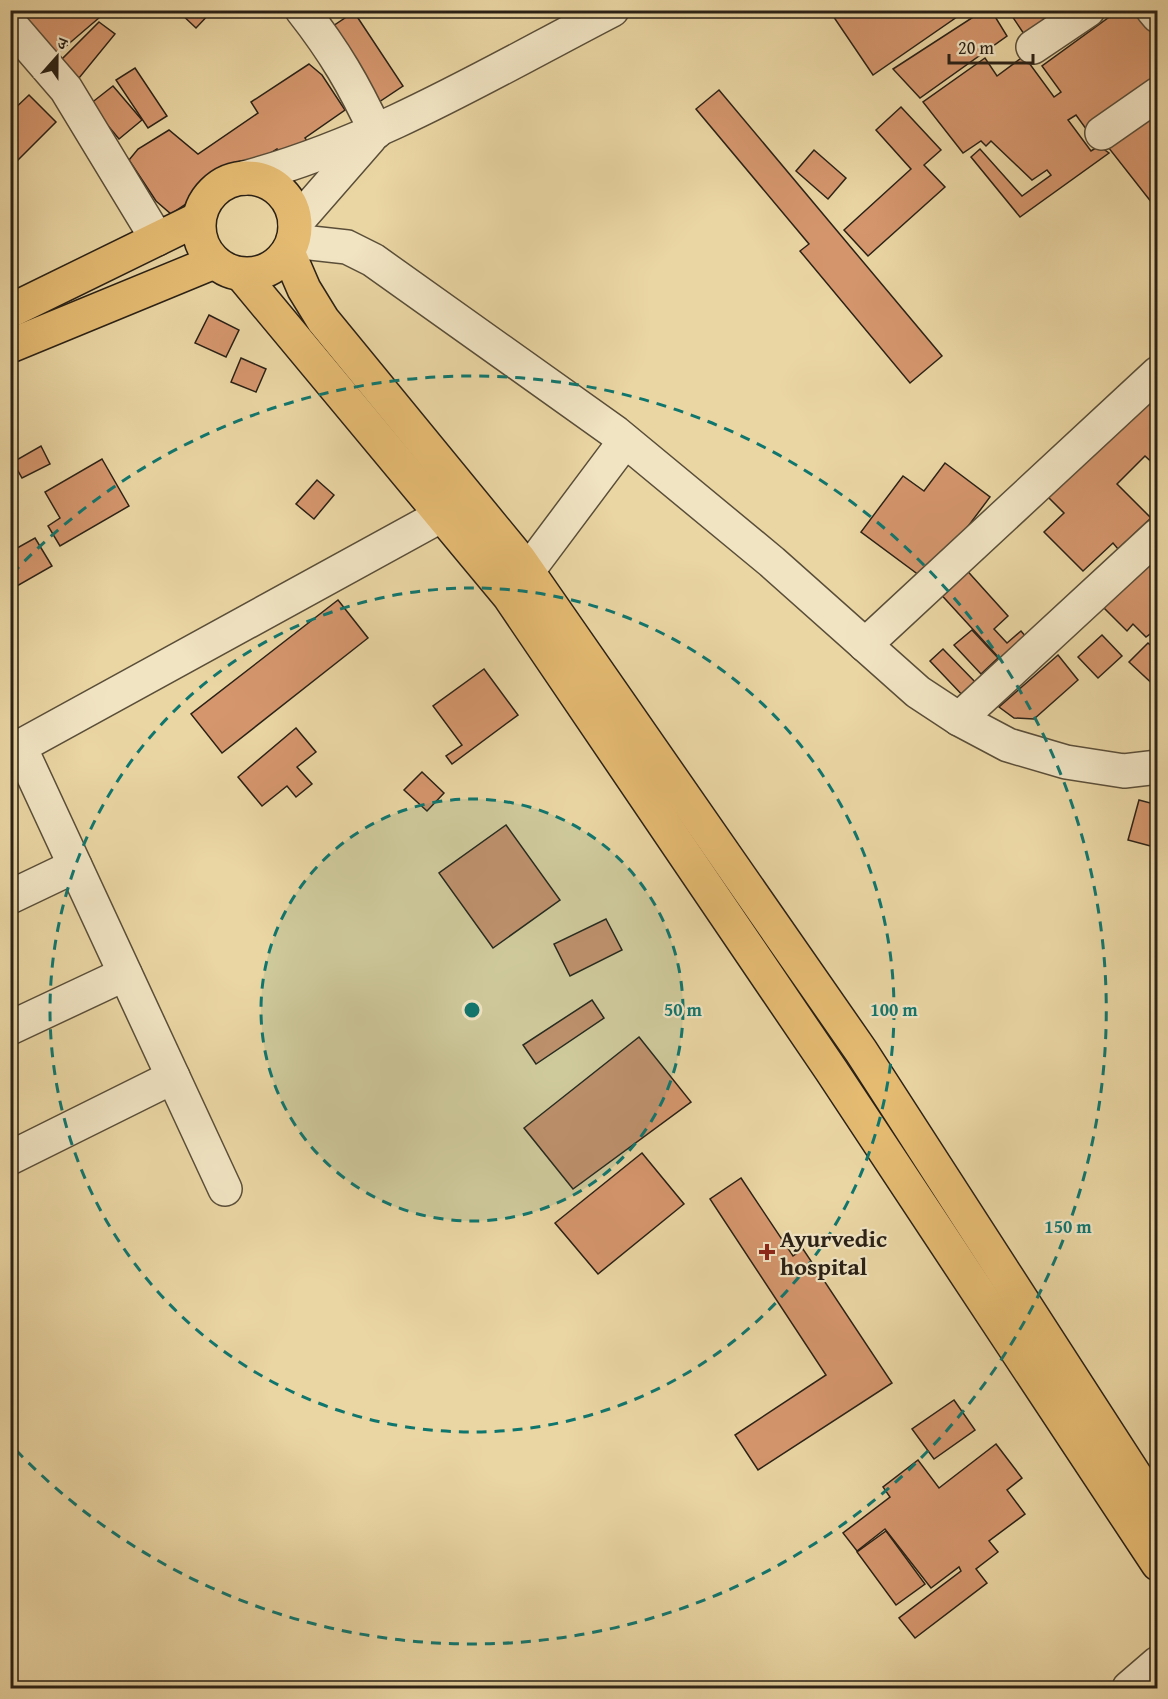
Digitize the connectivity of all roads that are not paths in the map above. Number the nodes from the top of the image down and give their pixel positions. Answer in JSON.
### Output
{"nodes":[{"id":1,"x":302,"y":10,"type":"edge"},
{"id":2,"x":612,"y":10,"type":"edge"},
{"id":3,"x":1088,"y":10,"type":"edge"},
{"id":4,"x":1153,"y":10,"type":"edge"},
{"id":5,"x":1158,"y":16,"type":"edge"},
{"id":6,"x":10,"y":24,"type":"edge"},
{"id":7,"x":1033,"y":47,"type":"dead end"},
{"id":8,"x":1158,"y":94,"type":"edge"},
{"id":9,"x":376,"y":132,"type":"junction"},
{"id":10,"x":1102,"y":133,"type":"dead end"},
{"id":11,"x":244,"y":178,"type":"junction"},
{"id":12,"x":198,"y":219,"type":"junction"},
{"id":13,"x":157,"y":239,"type":"junction"},
{"id":14,"x":292,"y":239,"type":"junction"},
{"id":15,"x":228,"y":268,"type":"junction"},
{"id":16,"x":10,"y":310,"type":"edge"},
{"id":17,"x":10,"y":346,"type":"edge"},
{"id":18,"x":1158,"y":373,"type":"edge"},
{"id":19,"x":625,"y":441,"type":"junction"},
{"id":20,"x":442,"y":515,"type":"junction"},
{"id":21,"x":1158,"y":535,"type":"edge"},
{"id":22,"x":518,"y":584,"type":"junction"},
{"id":23,"x":865,"y":645,"type":"junction"},
{"id":24,"x":959,"y":719,"type":"junction"},
{"id":25,"x":15,"y":749,"type":"edge"},
{"id":26,"x":1158,"y":767,"type":"edge"},
{"id":27,"x":75,"y":866,"type":"junction"},
{"id":28,"x":10,"y":897,"type":"edge"},
{"id":29,"x":125,"y":974,"type":"junction"},
{"id":30,"x":10,"y":1028,"type":"edge"},
{"id":31,"x":173,"y":1077,"type":"junction"},
{"id":32,"x":10,"y":1158,"type":"edge"},
{"id":33,"x":225,"y":1189,"type":"dead end"},
{"id":34,"x":1158,"y":1511,"type":"edge"},
{"id":35,"x":1158,"y":1564,"type":"edge"},
{"id":36,"x":1158,"y":1663,"type":"edge"},
{"id":37,"x":1129,"y":1689,"type":"edge"}],
"edges":[{"from":1,"to":9,"type":"street"},
{"from":2,"to":9,"type":"street"},
{"from":3,"to":7,"type":"street"},
{"from":4,"to":5,"type":"street"},
{"from":6,"to":13,"type":"street"},
{"from":8,"to":10,"type":"street"},
{"from":9,"to":11,"type":"street"},
{"from":9,"to":14,"type":"street"},
{"from":11,"to":12,"type":"main road"},
{"from":11,"to":14,"type":"main road"},
{"from":12,"to":13,"type":"main road"},
{"from":12,"to":15,"type":"main road"},
{"from":13,"to":16,"type":"main road"},
{"from":14,"to":15,"type":"main road"},
{"from":14,"to":19,"type":"street"},
{"from":14,"to":22,"type":"main road"},
{"from":15,"to":17,"type":"main road"},
{"from":15,"to":20,"type":"main road"},
{"from":18,"to":23,"type":"street"},
{"from":19,"to":22,"type":"street"},
{"from":19,"to":23,"type":"street"},
{"from":20,"to":22,"type":"main road"},
{"from":20,"to":25,"type":"street"},
{"from":21,"to":24,"type":"street"},
{"from":22,"to":34,"type":"main road"},
{"from":22,"to":35,"type":"main road"},
{"from":23,"to":24,"type":"street"},
{"from":24,"to":26,"type":"street"},
{"from":25,"to":27,"type":"street"},
{"from":27,"to":28,"type":"street"},
{"from":27,"to":29,"type":"street"},
{"from":29,"to":30,"type":"street"},
{"from":29,"to":31,"type":"street"},
{"from":31,"to":32,"type":"street"},
{"from":31,"to":33,"type":"street"},
{"from":36,"to":37,"type":"street"}]}
